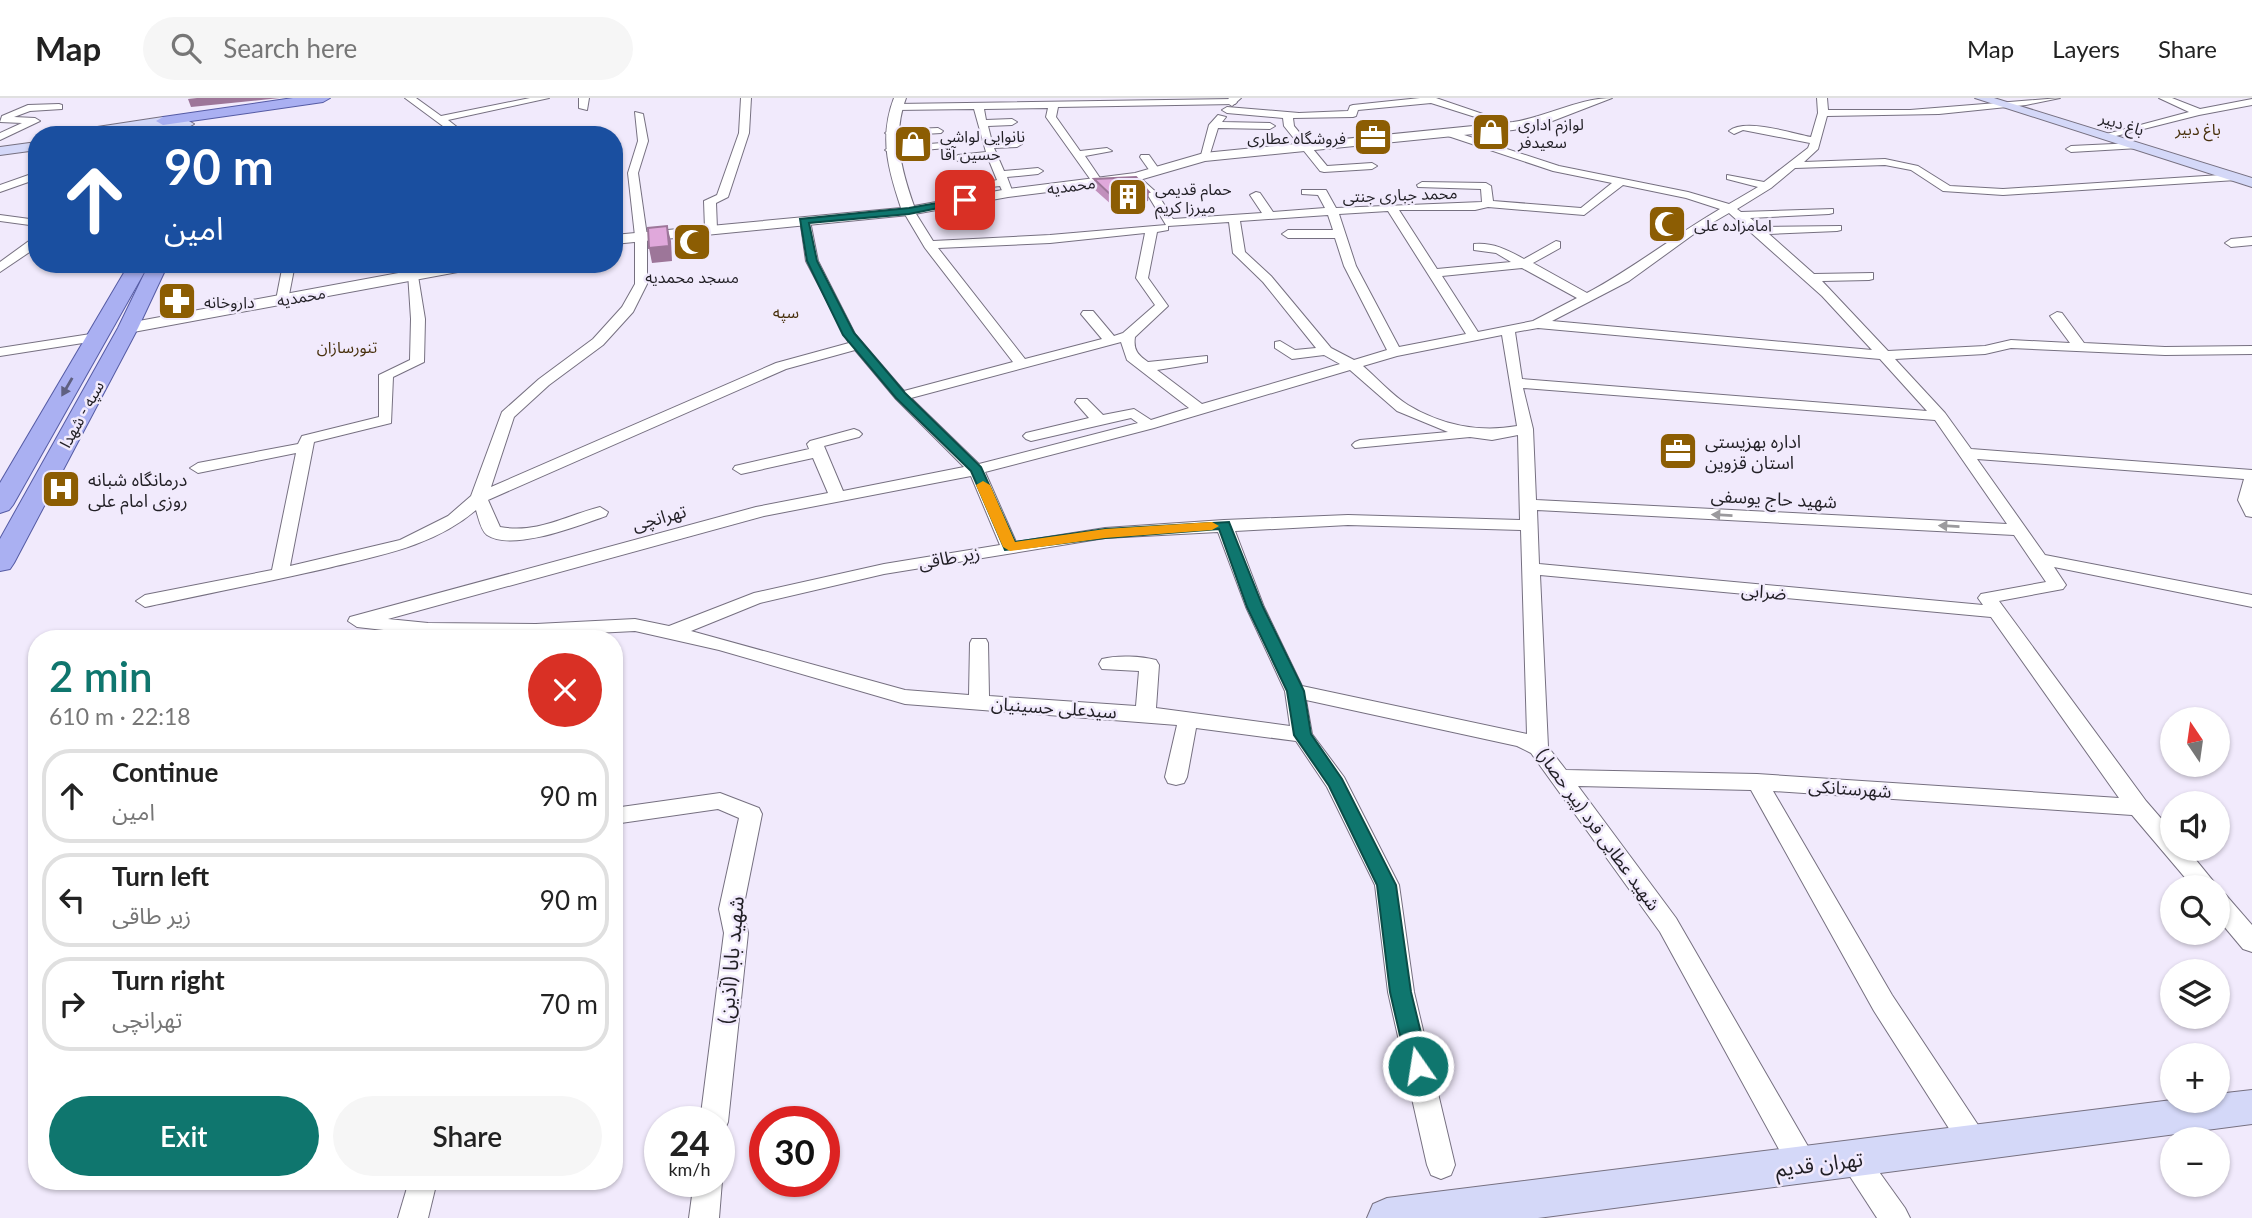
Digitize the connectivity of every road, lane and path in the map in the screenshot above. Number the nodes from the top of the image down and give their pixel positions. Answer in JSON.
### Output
{"nodes":[{"id":1,"x":323,"y":98,"type":"edge"},
{"id":2,"x":410,"y":98,"type":"edge"},
{"id":3,"x":544,"y":98,"type":"edge"},
{"id":4,"x":746,"y":98,"type":"edge"},
{"id":5,"x":1606,"y":98,"type":"edge"},
{"id":6,"x":1822,"y":98,"type":"edge"},
{"id":7,"x":1981,"y":98,"type":"edge"},
{"id":8,"x":2055,"y":98,"type":"edge"},
{"id":9,"x":2164,"y":98,"type":"edge"},
{"id":10,"x":1429,"y":99,"type":"edge"},
{"id":11,"x":508,"y":101,"type":"edge"},
{"id":12,"x":898,"y":102,"type":"edge"},
{"id":13,"x":2252,"y":102,"type":"edge"},
{"id":14,"x":1231,"y":103,"type":"edge"},
{"id":15,"x":1054,"y":104,"type":"junction"},
{"id":16,"x":978,"y":105,"type":"junction"},
{"id":17,"x":2006,"y":105,"type":"junction"},
{"id":18,"x":59,"y":107,"type":"dead end"},
{"id":19,"x":259,"y":108,"type":"junction"},
{"id":20,"x":2199,"y":112,"type":"junction"},
{"id":21,"x":163,"y":113,"type":"junction"},
{"id":22,"x":1823,"y":113,"type":"junction"},
{"id":23,"x":638,"y":114,"type":"dead end"},
{"id":24,"x":440,"y":119,"type":"junction"},
{"id":25,"x":1289,"y":121,"type":"junction"},
{"id":26,"x":211,"y":122,"type":"edge"},
{"id":27,"x":1012,"y":122,"type":"dead end"},
{"id":28,"x":982,"y":123,"type":"junction"},
{"id":29,"x":187,"y":124,"type":"junction"},
{"id":30,"x":1214,"y":125,"type":"junction"},
{"id":31,"x":109,"y":126,"type":"edge"},
{"id":32,"x":173,"y":126,"type":"edge"},
{"id":33,"x":195,"y":126,"type":"edge"},
{"id":34,"x":229,"y":126,"type":"edge"},
{"id":35,"x":232,"y":126,"type":"edge"},
{"id":36,"x":450,"y":126,"type":"edge"},
{"id":37,"x":1513,"y":126,"type":"junction"},
{"id":38,"x":937,"y":131,"type":"dead end"},
{"id":39,"x":1734,"y":131,"type":"dead end"},
{"id":40,"x":890,"y":133,"type":"junction"},
{"id":41,"x":1452,"y":134,"type":"junction"},
{"id":42,"x":2104,"y":135,"type":"junction"},
{"id":43,"x":0,"y":137,"type":"edge"},
{"id":44,"x":28,"y":141,"type":"edge"},
{"id":45,"x":1815,"y":141,"type":"junction"},
{"id":46,"x":1017,"y":144,"type":"dead end"},
{"id":47,"x":0,"y":145,"type":"edge"},
{"id":48,"x":943,"y":146,"type":"dead end"},
{"id":49,"x":2135,"y":146,"type":"junction"},
{"id":50,"x":28,"y":147,"type":"edge"},
{"id":51,"x":1306,"y":148,"type":"junction"},
{"id":52,"x":2071,"y":149,"type":"dead end"},
{"id":53,"x":890,"y":150,"type":"junction"},
{"id":54,"x":990,"y":150,"type":"junction"},
{"id":55,"x":0,"y":151,"type":"edge"},
{"id":56,"x":1107,"y":151,"type":"dead end"},
{"id":57,"x":1077,"y":154,"type":"junction"},
{"id":58,"x":1145,"y":157,"type":"dead end"},
{"id":59,"x":1204,"y":157,"type":"junction"},
{"id":60,"x":958,"y":158,"type":"dead end"},
{"id":61,"x":1793,"y":165,"type":"junction"},
{"id":62,"x":1373,"y":166,"type":"dead end"},
{"id":63,"x":1038,"y":171,"type":"dead end"},
{"id":64,"x":1156,"y":172,"type":"junction"},
{"id":65,"x":1136,"y":177,"type":"junction"},
{"id":66,"x":1731,"y":177,"type":"dead end"},
{"id":67,"x":2236,"y":177,"type":"junction"},
{"id":68,"x":28,"y":178,"type":"edge"},
{"id":69,"x":1097,"y":181,"type":"junction"},
{"id":70,"x":1620,"y":182,"type":"junction"},
{"id":71,"x":1004,"y":183,"type":"junction"},
{"id":72,"x":2252,"y":183,"type":"edge"},
{"id":73,"x":982,"y":185,"type":"dead end"},
{"id":74,"x":1422,"y":185,"type":"dead end"},
{"id":75,"x":1767,"y":186,"type":"junction"},
{"id":76,"x":0,"y":189,"type":"edge"},
{"id":77,"x":1306,"y":192,"type":"dead end"},
{"id":78,"x":1256,"y":195,"type":"dead end"},
{"id":79,"x":1488,"y":204,"type":"junction"},
{"id":80,"x":1391,"y":207,"type":"junction"},
{"id":81,"x":909,"y":211,"type":"junction"},
{"id":82,"x":1735,"y":211,"type":"junction"},
{"id":83,"x":1829,"y":211,"type":"dead end"},
{"id":84,"x":1333,"y":212,"type":"junction"},
{"id":85,"x":1269,"y":215,"type":"junction"},
{"id":86,"x":0,"y":218,"type":"edge"},
{"id":87,"x":1234,"y":218,"type":"junction"},
{"id":88,"x":804,"y":221,"type":"junction"},
{"id":89,"x":28,"y":222,"type":"edge"},
{"id":90,"x":1170,"y":223,"type":"junction"},
{"id":91,"x":1837,"y":228,"type":"dead end"},
{"id":92,"x":711,"y":229,"type":"junction"},
{"id":93,"x":1152,"y":230,"type":"junction"},
{"id":94,"x":1759,"y":231,"type":"junction"},
{"id":95,"x":1288,"y":234,"type":"dead end"},
{"id":96,"x":1340,"y":234,"type":"junction"},
{"id":97,"x":640,"y":236,"type":"junction"},
{"id":98,"x":623,"y":239,"type":"edge"},
{"id":99,"x":2252,"y":241,"type":"edge"},
{"id":100,"x":2231,"y":243,"type":"dead end"},
{"id":101,"x":929,"y":245,"type":"junction"},
{"id":102,"x":1556,"y":245,"type":"dead end"},
{"id":103,"x":1478,"y":247,"type":"dead end"},
{"id":104,"x":28,"y":248,"type":"edge"},
{"id":105,"x":1523,"y":264,"type":"junction"},
{"id":106,"x":0,"y":268,"type":"edge"},
{"id":107,"x":134,"y":273,"type":"edge"},
{"id":108,"x":155,"y":273,"type":"edge"},
{"id":109,"x":287,"y":273,"type":"edge"},
{"id":110,"x":428,"y":273,"type":"edge"},
{"id":111,"x":1436,"y":273,"type":"junction"},
{"id":112,"x":412,"y":276,"type":"junction"},
{"id":113,"x":1869,"y":276,"type":"dead end"},
{"id":114,"x":1810,"y":278,"type":"junction"},
{"id":115,"x":1587,"y":298,"type":"junction"},
{"id":116,"x":282,"y":300,"type":"junction"},
{"id":117,"x":1088,"y":314,"type":"dead end"},
{"id":118,"x":2057,"y":316,"type":"dead end"},
{"id":119,"x":1537,"y":324,"type":"junction"},
{"id":120,"x":128,"y":327,"type":"junction"},
{"id":121,"x":1508,"y":331,"type":"junction"},
{"id":122,"x":1128,"y":335,"type":"junction"},
{"id":123,"x":97,"y":337,"type":"junction"},
{"id":124,"x":1475,"y":338,"type":"junction"},
{"id":125,"x":1110,"y":340,"type":"junction"},
{"id":126,"x":859,"y":345,"type":"junction"},
{"id":127,"x":1280,"y":345,"type":"dead end"},
{"id":128,"x":2079,"y":346,"type":"junction"},
{"id":129,"x":2252,"y":350,"type":"edge"},
{"id":130,"x":1326,"y":351,"type":"junction"},
{"id":131,"x":0,"y":352,"type":"edge"},
{"id":132,"x":1395,"y":352,"type":"junction"},
{"id":133,"x":1885,"y":355,"type":"junction"},
{"id":134,"x":1202,"y":359,"type":"dead end"},
{"id":135,"x":1022,"y":365,"type":"junction"},
{"id":136,"x":1353,"y":365,"type":"junction"},
{"id":137,"x":1145,"y":367,"type":"junction"},
{"id":138,"x":1515,"y":383,"type":"junction"},
{"id":139,"x":901,"y":396,"type":"junction"},
{"id":140,"x":1082,"y":402,"type":"dead end"},
{"id":141,"x":1199,"y":409,"type":"junction"},
{"id":142,"x":1940,"y":416,"type":"junction"},
{"id":143,"x":1100,"y":421,"type":"junction"},
{"id":144,"x":1149,"y":425,"type":"junction"},
{"id":145,"x":1525,"y":429,"type":"junction"},
{"id":146,"x":1479,"y":433,"type":"junction"},
{"id":147,"x":854,"y":435,"type":"dead end"},
{"id":148,"x":1031,"y":436,"type":"dead end"},
{"id":149,"x":1360,"y":446,"type":"dead end"},
{"id":150,"x":305,"y":447,"type":"junction"},
{"id":151,"x":818,"y":452,"type":"junction"},
{"id":152,"x":1964,"y":453,"type":"junction"},
{"id":153,"x":198,"y":468,"type":"dead end"},
{"id":154,"x":741,"y":469,"type":"dead end"},
{"id":155,"x":976,"y":470,"type":"junction"},
{"id":156,"x":2252,"y":478,"type":"edge"},
{"id":157,"x":6,"y":485,"type":"edge"},
{"id":158,"x":837,"y":495,"type":"junction"},
{"id":159,"x":479,"y":498,"type":"junction"},
{"id":160,"x":0,"y":505,"type":"edge"},
{"id":161,"x":600,"y":512,"type":"dead end"},
{"id":162,"x":2252,"y":512,"type":"edge"},
{"id":163,"x":1528,"y":515,"type":"junction"},
{"id":164,"x":1224,"y":525,"type":"junction"},
{"id":165,"x":2017,"y":530,"type":"junction"},
{"id":166,"x":1010,"y":547,"type":"junction"},
{"id":167,"x":2038,"y":559,"type":"junction"},
{"id":168,"x":0,"y":563,"type":"edge"},
{"id":169,"x":1531,"y":569,"type":"junction"},
{"id":170,"x":280,"y":574,"type":"junction"},
{"id":171,"x":145,"y":600,"type":"dead end"},
{"id":172,"x":2252,"y":601,"type":"edge"},
{"id":173,"x":1997,"y":612,"type":"junction"},
{"id":174,"x":357,"y":621,"type":"joint"},
{"id":175,"x":449,"y":630,"type":"edge"},
{"id":176,"x":579,"y":630,"type":"edge"},
{"id":177,"x":673,"y":632,"type":"junction"},
{"id":178,"x":979,"y":643,"type":"dead end"},
{"id":179,"x":1109,"y":664,"type":"dead end"},
{"id":180,"x":1295,"y":691,"type":"junction"},
{"id":181,"x":979,"y":702,"type":"junction"},
{"id":182,"x":1146,"y":714,"type":"junction"},
{"id":183,"x":1188,"y":719,"type":"junction"},
{"id":184,"x":1302,"y":735,"type":"junction"},
{"id":185,"x":1538,"y":748,"type":"junction"},
{"id":186,"x":1176,"y":777,"type":"dead end"},
{"id":187,"x":1562,"y":778,"type":"junction"},
{"id":188,"x":1757,"y":782,"type":"junction"},
{"id":189,"x":2138,"y":807,"type":"junction"},
{"id":190,"x":623,"y":815,"type":"edge"},
{"id":191,"x":2160,"y":833,"type":"edge"},
{"id":192,"x":2184,"y":861,"type":"edge"},
{"id":193,"x":2196,"y":875,"type":"edge"},
{"id":194,"x":2230,"y":916,"type":"edge"},
{"id":195,"x":2252,"y":942,"type":"edge"},
{"id":196,"x":716,"y":1106,"type":"edge"},
{"id":197,"x":2252,"y":1107,"type":"edge"},
{"id":198,"x":1974,"y":1143,"type":"junction"},
{"id":199,"x":1852,"y":1158,"type":"junction"},
{"id":200,"x":1441,"y":1165,"type":"dead end"},
{"id":201,"x":1802,"y":1165,"type":"junction"},
{"id":202,"x":421,"y":1190,"type":"edge"},
{"id":203,"x":706,"y":1197,"type":"edge"},
{"id":204,"x":1446,"y":1214,"type":"edge"},
{"id":205,"x":413,"y":1218,"type":"edge"},
{"id":206,"x":704,"y":1218,"type":"edge"},
{"id":207,"x":1387,"y":1218,"type":"edge"},
{"id":208,"x":1895,"y":1218,"type":"edge"}],
"edges":[{"from":1,"to":19,"type":"main road"},
{"from":2,"to":24,"type":"street"},
{"from":3,"to":11,"type":"street"},
{"from":4,"to":92,"type":"street"},
{"from":5,"to":37,"type":"street","name":"محمدیه"},
{"from":6,"to":22,"type":"street"},
{"from":7,"to":17,"type":"main road","name":"باغ دبیر"},
{"from":8,"to":17,"type":"street"},
{"from":9,"to":20,"type":"street"},
{"from":10,"to":25,"type":"street"},
{"from":10,"to":37,"type":"street"},
{"from":11,"to":24,"type":"street"},
{"from":12,"to":16,"type":"street"},
{"from":12,"to":40,"type":"street"},
{"from":13,"to":20,"type":"street"},
{"from":14,"to":15,"type":"street"},
{"from":14,"to":25,"type":"street"},
{"from":14,"to":30,"type":"street"},
{"from":15,"to":16,"type":"street"},
{"from":15,"to":57,"type":"street"},
{"from":16,"to":28,"type":"street"},
{"from":17,"to":22,"type":"street"},
{"from":17,"to":42,"type":"main road","name":"باغ دبیر"},
{"from":18,"to":43,"type":"street"},
{"from":19,"to":26,"type":"main road"},
{"from":19,"to":35,"type":"main road"},
{"from":20,"to":42,"type":"street"},
{"from":21,"to":26,"type":"main road"},
{"from":21,"to":29,"type":"main road"},
{"from":21,"to":31,"type":"main road"},
{"from":22,"to":45,"type":"street"},
{"from":23,"to":97,"type":"street"},
{"from":24,"to":36,"type":"street"},
{"from":25,"to":30,"type":"street"},
{"from":25,"to":51,"type":"street"},
{"from":26,"to":34,"type":"main road"},
{"from":27,"to":28,"type":"street"},
{"from":28,"to":54,"type":"street"},
{"from":29,"to":32,"type":"main road"},
{"from":29,"to":33,"type":"main road"},
{"from":30,"to":59,"type":"street"},
{"from":37,"to":41,"type":"street","name":"محمدیه"},
{"from":38,"to":40,"type":"street"},
{"from":39,"to":45,"type":"street"},
{"from":40,"to":53,"type":"street"},
{"from":41,"to":51,"type":"street","name":"محمدیه"},
{"from":41,"to":70,"type":"street"},
{"from":42,"to":49,"type":"main road","name":"باغ دبیر"},
{"from":44,"to":47,"type":"main road"},
{"from":45,"to":61,"type":"street"},
{"from":46,"to":54,"type":"street"},
{"from":48,"to":53,"type":"street"},
{"from":49,"to":52,"type":"street"},
{"from":49,"to":67,"type":"main road","name":"باغ دبیر"},
{"from":50,"to":55,"type":"main road"},
{"from":51,"to":59,"type":"street","name":"محمدیه"},
{"from":51,"to":62,"type":"street"},
{"from":53,"to":81,"type":"street"},
{"from":54,"to":60,"type":"street"},
{"from":54,"to":71,"type":"street"},
{"from":56,"to":57,"type":"street"},
{"from":57,"to":69,"type":"street"},
{"from":58,"to":64,"type":"street"},
{"from":59,"to":64,"type":"street","name":"محمدیه"},
{"from":61,"to":67,"type":"street"},
{"from":61,"to":75,"type":"street"},
{"from":63,"to":71,"type":"street"},
{"from":64,"to":65,"type":"street","name":"محمدیه"},
{"from":65,"to":69,"type":"street","name":"محمدیه"},
{"from":65,"to":90,"type":"street"},
{"from":66,"to":75,"type":"street"},
{"from":67,"to":72,"type":"main road","name":"باغ دبیر"},
{"from":68,"to":76,"type":"street"},
{"from":69,"to":71,"type":"street","name":"محمدیه"},
{"from":70,"to":79,"type":"street","name":"محمد جباری جنتی"},
{"from":70,"to":82,"type":"street"},
{"from":71,"to":73,"type":"street"},
{"from":71,"to":81,"type":"street","name":"محمدیه"},
{"from":74,"to":79,"type":"street"},
{"from":75,"to":82,"type":"street"},
{"from":77,"to":84,"type":"street"},
{"from":78,"to":85,"type":"street"},
{"from":79,"to":80,"type":"street","name":"محمد جباری جنتی"},
{"from":80,"to":84,"type":"street","name":"محمد جباری جنتی"},
{"from":80,"to":111,"type":"street"},
{"from":81,"to":88,"type":"street","name":"محمدیه"},
{"from":81,"to":101,"type":"street"},
{"from":82,"to":83,"type":"street"},
{"from":82,"to":94,"type":"street"},
{"from":82,"to":115,"type":"street"},
{"from":84,"to":85,"type":"street","name":"محمد جباری جنتی"},
{"from":84,"to":96,"type":"street"},
{"from":85,"to":87,"type":"street","name":"محمد جباری جنتی"},
{"from":86,"to":89,"type":"street"},
{"from":87,"to":90,"type":"street","name":"محمد جباری جنتی"},
{"from":87,"to":130,"type":"street"},
{"from":88,"to":92,"type":"street","name":"محمدیه"},
{"from":88,"to":126,"type":"street"},
{"from":90,"to":93,"type":"street","name":"محمد جباری جنتی"},
{"from":91,"to":94,"type":"street"},
{"from":92,"to":97,"type":"street","name":"محمدیه"},
{"from":93,"to":101,"type":"street","name":"محمد جباری جنتی"},
{"from":93,"to":122,"type":"street"},
{"from":94,"to":114,"type":"street"},
{"from":95,"to":96,"type":"street"},
{"from":96,"to":132,"type":"street"},
{"from":97,"to":98,"type":"street","name":"محمدیه"},
{"from":97,"to":159,"type":"street"},
{"from":99,"to":100,"type":"street"},
{"from":101,"to":135,"type":"street"},
{"from":102,"to":105,"type":"street"},
{"from":103,"to":105,"type":"street"},
{"from":104,"to":106,"type":"street"},
{"from":105,"to":111,"type":"street"},
{"from":105,"to":115,"type":"street"},
{"from":107,"to":123,"type":"main road","name":"سپه - شهدا"},
{"from":108,"to":120,"type":"main road","name":"سپه - شهدا"},
{"from":109,"to":116,"type":"street"},
{"from":110,"to":112,"type":"street","name":"محمدیه"},
{"from":111,"to":124,"type":"street"},
{"from":112,"to":116,"type":"street","name":"محمدیه"},
{"from":112,"to":150,"type":"street"},
{"from":113,"to":114,"type":"street"},
{"from":114,"to":133,"type":"street"},
{"from":115,"to":119,"type":"street"},
{"from":116,"to":120,"type":"street","name":"محمدیه"},
{"from":117,"to":125,"type":"street"},
{"from":118,"to":128,"type":"street"},
{"from":119,"to":121,"type":"street"},
{"from":119,"to":133,"type":"street"},
{"from":120,"to":168,"type":"main road","name":"سپه - شهدا"},
{"from":121,"to":124,"type":"street"},
{"from":121,"to":138,"type":"street","name":"شهید عطایی فرد (پیر حصار)"},
{"from":122,"to":125,"type":"street"},
{"from":122,"to":137,"type":"street"},
{"from":123,"to":131,"type":"street"},
{"from":123,"to":157,"type":"main road","name":"سپه - شهدا","one_way":true},
{"from":124,"to":132,"type":"street"},
{"from":125,"to":135,"type":"street"},
{"from":126,"to":139,"type":"street"},
{"from":126,"to":159,"type":"street"},
{"from":127,"to":130,"type":"street"},
{"from":128,"to":129,"type":"street"},
{"from":128,"to":133,"type":"street"},
{"from":130,"to":136,"type":"street"},
{"from":132,"to":136,"type":"street"},
{"from":133,"to":142,"type":"street"},
{"from":134,"to":137,"type":"street"},
{"from":135,"to":139,"type":"street"},
{"from":136,"to":141,"type":"street","name":"تهرانچی"},
{"from":136,"to":146,"type":"street"},
{"from":137,"to":141,"type":"street"},
{"from":138,"to":142,"type":"street"},
{"from":138,"to":145,"type":"street","name":"شهید عطایی فرد (پیر حصار)"},
{"from":139,"to":155,"type":"street"},
{"from":140,"to":143,"type":"street"},
{"from":141,"to":144,"type":"street","name":"تهرانچی"},
{"from":142,"to":152,"type":"street"},
{"from":143,"to":144,"type":"street"},
{"from":143,"to":148,"type":"street"},
{"from":144,"to":155,"type":"street","name":"تهرانچی"},
{"from":145,"to":146,"type":"street"},
{"from":145,"to":163,"type":"street","name":"شهید عطایی فرد (پیر حصار)"},
{"from":146,"to":149,"type":"street"},
{"from":147,"to":151,"type":"street"},
{"from":150,"to":153,"type":"street"},
{"from":150,"to":170,"type":"street"},
{"from":151,"to":154,"type":"street"},
{"from":151,"to":158,"type":"street"},
{"from":152,"to":156,"type":"street"},
{"from":152,"to":165,"type":"street"},
{"from":155,"to":158,"type":"street","name":"تهرانچی"},
{"from":155,"to":166,"type":"street"},
{"from":156,"to":162,"type":"street"},
{"from":157,"to":160,"type":"main road","name":"سپه - شهدا"},
{"from":158,"to":174,"type":"street","name":"تهرانچی"},
{"from":159,"to":161,"type":"street"},
{"from":159,"to":170,"type":"street"},
{"from":163,"to":164,"type":"street","name":"زیر طاقی"},
{"from":165,"to":163,"type":"street","name":"شهید حاج یوسفی","one_way":true},
{"from":163,"to":169,"type":"street","name":"شهید عطایی فرد (پیر حصار)"},
{"from":164,"to":166,"type":"street","name":"زیر طاقی"},
{"from":164,"to":180,"type":"street"},
{"from":165,"to":167,"type":"street"},
{"from":166,"to":177,"type":"street","name":"زیر طاقی"},
{"from":167,"to":172,"type":"street"},
{"from":167,"to":173,"type":"street"},
{"from":169,"to":173,"type":"street","name":"ضرابی"},
{"from":169,"to":185,"type":"street","name":"شهید عطایی فرد (پیر حصار)"},
{"from":170,"to":171,"type":"street"},
{"from":173,"to":189,"type":"street"},
{"from":174,"to":175,"type":"street","name":"سیدعلی حسینیان"},
{"from":176,"to":177,"type":"street","name":"سیدعلی حسینیان"},
{"from":177,"to":181,"type":"street","name":"سیدعلی حسینیان"},
{"from":178,"to":181,"type":"street"},
{"from":179,"to":182,"type":"street"},
{"from":180,"to":184,"type":"street"},
{"from":180,"to":185,"type":"street"},
{"from":181,"to":182,"type":"street","name":"سیدعلی حسینیان"},
{"from":182,"to":183,"type":"street","name":"سیدعلی حسینیان"},
{"from":183,"to":184,"type":"street","name":"سیدعلی حسینیان"},
{"from":183,"to":186,"type":"street"},
{"from":184,"to":200,"type":"street"},
{"from":185,"to":187,"type":"street","name":"شهید عطایی فرد (پیر حصار)"},
{"from":187,"to":188,"type":"street","name":"شهرستانکی"},
{"from":187,"to":201,"type":"street","name":"شهید عطایی فرد (پیر حصار)"},
{"from":188,"to":189,"type":"street","name":"شهرستانکی"},
{"from":188,"to":198,"type":"street"},
{"from":189,"to":191,"type":"street"},
{"from":190,"to":196,"type":"street","name":"شهید بابا (آذین)"},
{"from":192,"to":193,"type":"street"},
{"from":194,"to":195,"type":"street"},
{"from":197,"to":198,"type":"main road","name":"تهران قدیم"},
{"from":198,"to":199,"type":"main road","name":"تهران قدیم"},
{"from":199,"to":201,"type":"main road","name":"تهران قدیم"},
{"from":199,"to":208,"type":"street"},
{"from":201,"to":204,"type":"main road","name":"تهران قدیم"},
{"from":202,"to":205,"type":"street"},
{"from":203,"to":206,"type":"street"},
{"from":204,"to":207,"type":"main road","name":"تهران قدیم"}]}
